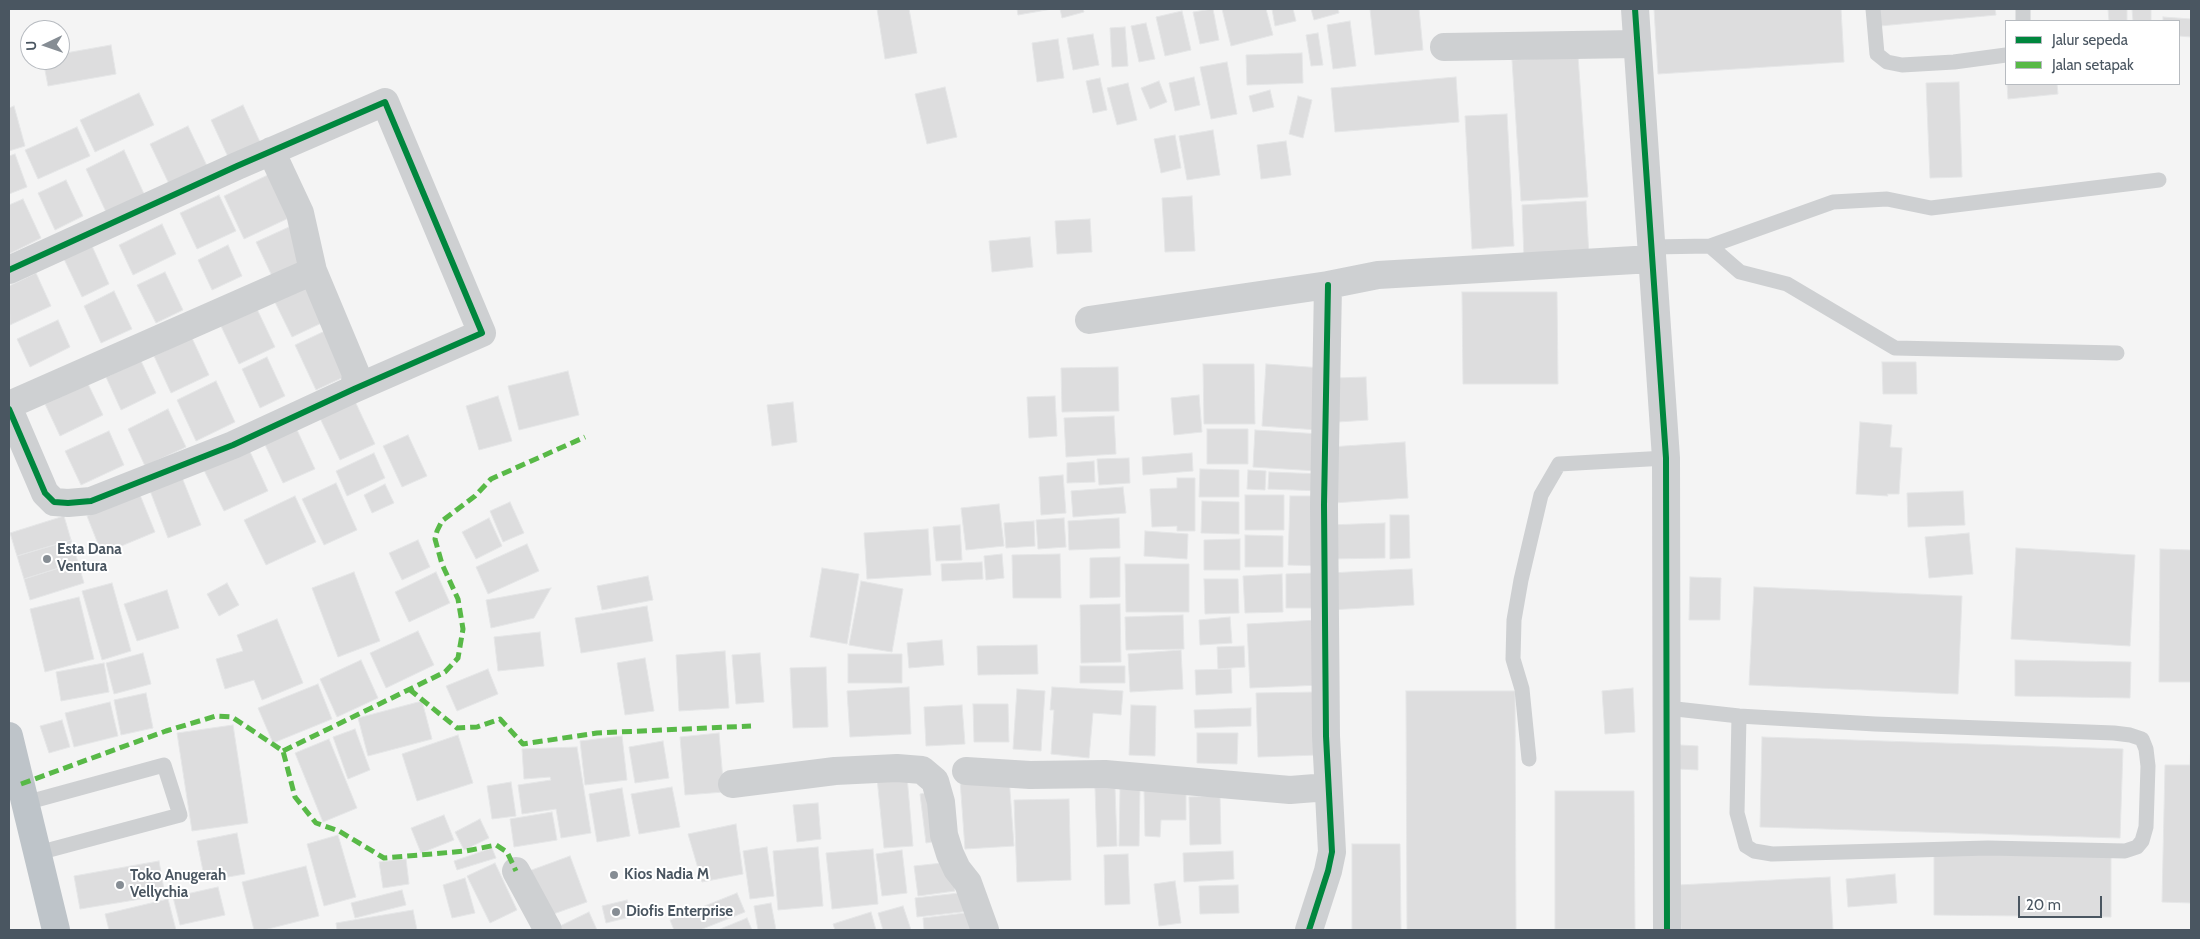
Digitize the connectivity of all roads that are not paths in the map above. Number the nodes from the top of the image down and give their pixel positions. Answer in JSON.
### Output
{"nodes":[{"id":1,"x":1635,"y":9,"type":"edge"},
{"id":2,"x":1873,"y":9,"type":"edge"},
{"id":3,"x":1637,"y":44,"type":"junction"},
{"id":4,"x":1444,"y":47,"type":"dead end"},
{"id":5,"x":2005,"y":55,"type":"edge"},
{"id":6,"x":271,"y":151,"type":"junction"},
{"id":7,"x":2159,"y":180,"type":"dead end"},
{"id":8,"x":1710,"y":246,"type":"junction"},
{"id":9,"x":1652,"y":253,"type":"junction"},
{"id":10,"x":9,"y":270,"type":"edge"},
{"id":11,"x":313,"y":271,"type":"junction"},
{"id":12,"x":1328,"y":286,"type":"junction"},
{"id":13,"x":1089,"y":320,"type":"dead end"},
{"id":14,"x":2117,"y":353,"type":"dead end"},
{"id":15,"x":354,"y":388,"type":"junction"},
{"id":16,"x":9,"y":405,"type":"edge"},
{"id":17,"x":9,"y":409,"type":"edge"},
{"id":18,"x":1666,"y":458,"type":"junction"},
{"id":19,"x":1668,"y":708,"type":"junction"},
{"id":20,"x":1739,"y":716,"type":"junction"},
{"id":21,"x":9,"y":736,"type":"edge"},
{"id":22,"x":1529,"y":759,"type":"dead end"},
{"id":23,"x":966,"y":771,"type":"dead end"},
{"id":24,"x":732,"y":784,"type":"dead end"},
{"id":25,"x":1328,"y":787,"type":"junction"},
{"id":26,"x":25,"y":803,"type":"junction"},
{"id":27,"x":38,"y":853,"type":"junction"},
{"id":28,"x":516,"y":870,"type":"dead end"},
{"id":29,"x":56,"y":930,"type":"edge"},
{"id":30,"x":548,"y":930,"type":"edge"},
{"id":31,"x":986,"y":930,"type":"edge"},
{"id":32,"x":1309,"y":930,"type":"edge"},
{"id":33,"x":1667,"y":930,"type":"edge"}],
"edges":[{"from":1,"to":3,"type":"street"},
{"from":2,"to":5,"type":"lane"},
{"from":3,"to":4,"type":"street"},
{"from":3,"to":9,"type":"street"},
{"from":6,"to":10,"type":"street"},
{"from":6,"to":11,"type":"street"},
{"from":6,"to":15,"type":"street"},
{"from":7,"to":8,"type":"lane"},
{"from":8,"to":9,"type":"lane"},
{"from":8,"to":14,"type":"lane"},
{"from":9,"to":12,"type":"street"},
{"from":9,"to":18,"type":"street"},
{"from":11,"to":15,"type":"street"},
{"from":11,"to":16,"type":"street"},
{"from":12,"to":13,"type":"street"},
{"from":12,"to":25,"type":"street"},
{"from":15,"to":17,"type":"street"},
{"from":18,"to":19,"type":"street"},
{"from":18,"to":22,"type":"lane"},
{"from":19,"to":20,"type":"lane"},
{"from":19,"to":33,"type":"street"},
{"from":20,"to":20,"type":"lane"},
{"from":21,"to":26,"type":"highway"},
{"from":23,"to":25,"type":"street"},
{"from":24,"to":31,"type":"street"},
{"from":25,"to":32,"type":"street"},
{"from":26,"to":27,"type":"highway"},
{"from":26,"to":27,"type":"lane"},
{"from":27,"to":29,"type":"highway"},
{"from":28,"to":30,"type":"street"}]}
